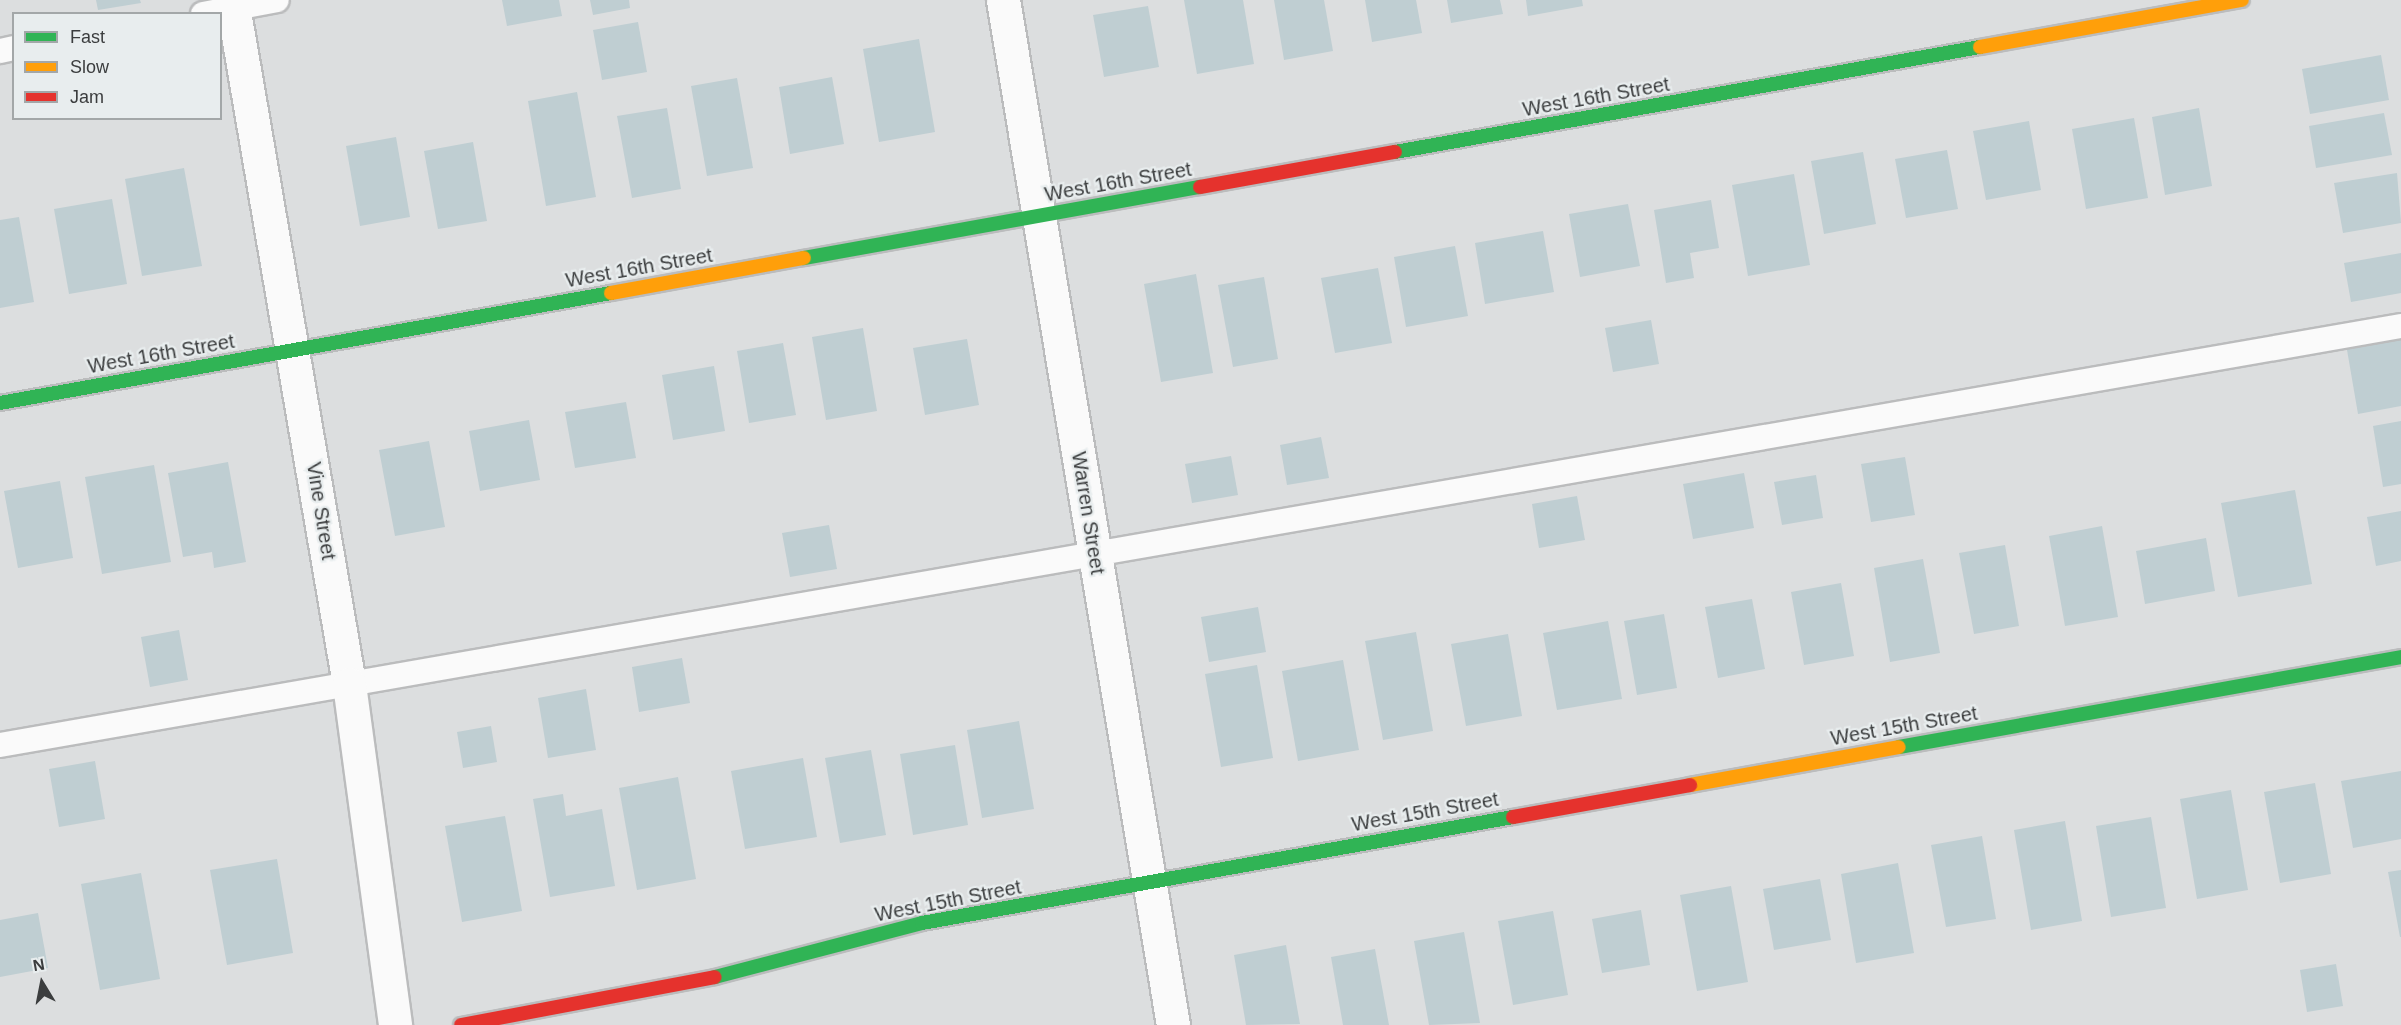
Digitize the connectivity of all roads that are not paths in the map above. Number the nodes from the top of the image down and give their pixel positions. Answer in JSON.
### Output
{"nodes":[{"id":1,"x":277,"y":0,"type":"edge"},
{"id":2,"x":1003,"y":0,"type":"edge"},
{"id":3,"x":2242,"y":0,"type":"edge"},
{"id":4,"x":223,"y":7,"type":"edge"},
{"id":5,"x":1039,"y":216,"type":"junction"},
{"id":6,"x":2401,"y":326,"type":"edge"},
{"id":7,"x":296,"y":350,"type":"junction"},
{"id":8,"x":0,"y":403,"type":"edge"},
{"id":9,"x":1095,"y":554,"type":"junction"},
{"id":10,"x":2401,"y":657,"type":"edge"},
{"id":11,"x":349,"y":684,"type":"junction"},
{"id":12,"x":0,"y":745,"type":"edge"},
{"id":13,"x":1150,"y":885,"type":"junction"},
{"id":14,"x":395,"y":1025,"type":"edge"},
{"id":15,"x":461,"y":1025,"type":"edge"},
{"id":16,"x":1173,"y":1025,"type":"edge"}],
"edges":[{"from":1,"to":4,"type":"lane"},
{"from":2,"to":5,"type":"street","name":"Warren Street"},
{"from":3,"to":5,"type":"street","name":"West 16th Street"},
{"from":4,"to":7,"type":"street","name":"Vine Street"},
{"from":5,"to":7,"type":"street","name":"West 16th Street"},
{"from":5,"to":9,"type":"street","name":"Warren Street"},
{"from":6,"to":9,"type":"lane"},
{"from":7,"to":8,"type":"street","name":"West 16th Street"},
{"from":7,"to":11,"type":"street","name":"Vine Street"},
{"from":9,"to":11,"type":"lane"},
{"from":9,"to":13,"type":"street","name":"Warren Street"},
{"from":10,"to":13,"type":"street","name":"West 15th Street"},
{"from":11,"to":12,"type":"lane"},
{"from":11,"to":14,"type":"street","name":"Vine Street"},
{"from":13,"to":15,"type":"street","name":"West 15th Street"},
{"from":13,"to":16,"type":"street","name":"Warren Street"}]}
